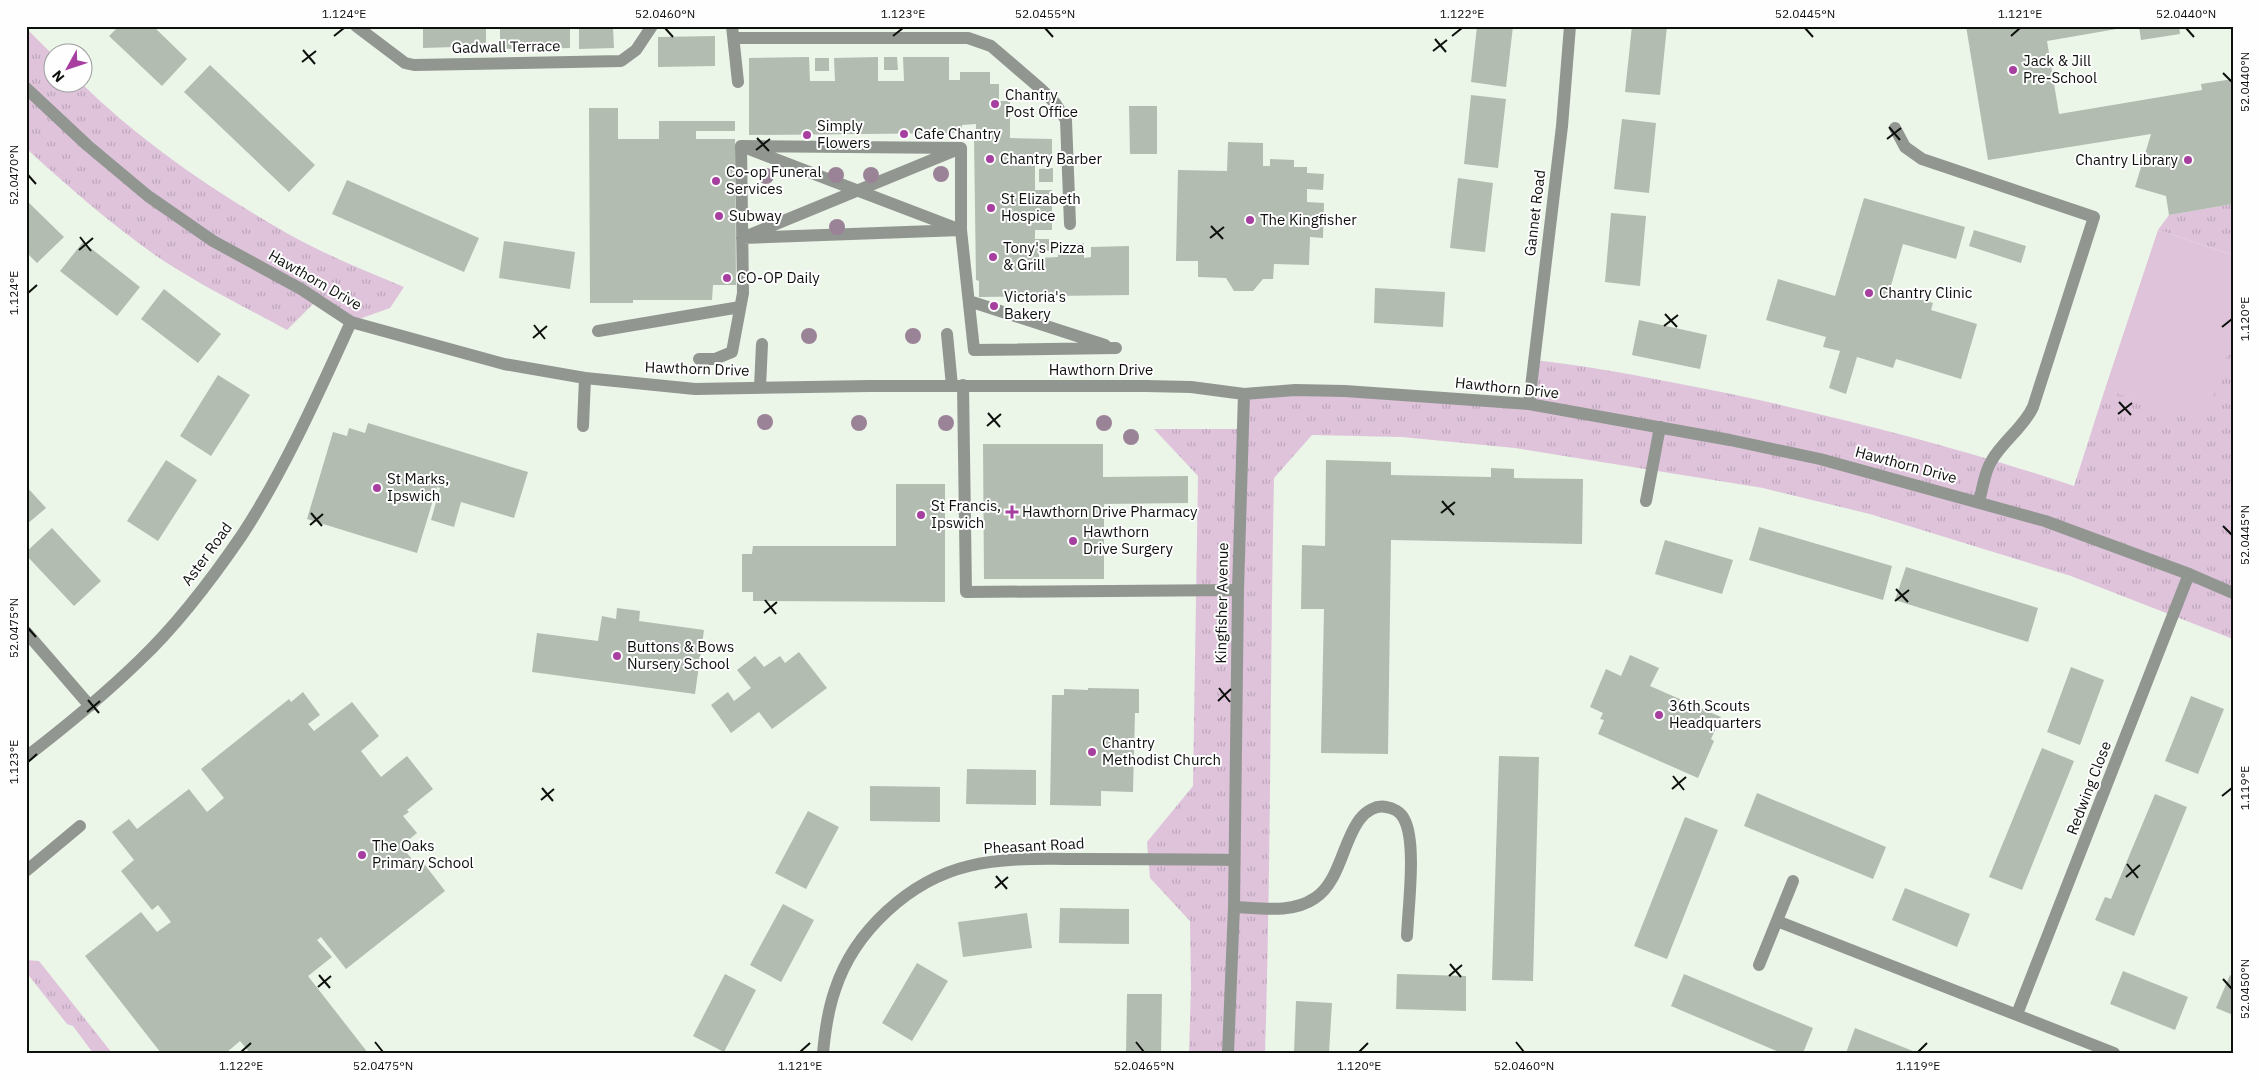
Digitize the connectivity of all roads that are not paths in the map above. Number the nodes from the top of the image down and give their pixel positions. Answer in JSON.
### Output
{"nodes":[{"id":1,"x":356,"y":26,"type":"edge"},
{"id":2,"x":652,"y":26,"type":"edge"},
{"id":3,"x":1570,"y":26,"type":"edge"},
{"id":4,"x":733,"y":32,"type":"edge"},
{"id":5,"x":738,"y":82,"type":"dead end"},
{"id":6,"x":26,"y":88,"type":"edge"},
{"id":7,"x":1895,"y":128,"type":"dead end"},
{"id":8,"x":741,"y":146,"type":"junction"},
{"id":9,"x":961,"y":148,"type":"junction"},
{"id":10,"x":858,"y":190,"type":"junction"},
{"id":11,"x":1070,"y":224,"type":"dead end"},
{"id":12,"x":961,"y":230,"type":"junction"},
{"id":13,"x":742,"y":238,"type":"junction"},
{"id":14,"x":969,"y":301,"type":"junction"},
{"id":15,"x":740,"y":307,"type":"junction"},
{"id":16,"x":351,"y":322,"type":"junction"},
{"id":17,"x":598,"y":331,"type":"dead end"},
{"id":18,"x":946,"y":334,"type":"dead end"},
{"id":19,"x":762,"y":344,"type":"dead end"},
{"id":20,"x":699,"y":359,"type":"dead end"},
{"id":21,"x":585,"y":378,"type":"junction"},
{"id":22,"x":958,"y":386,"type":"junction"},
{"id":23,"x":760,"y":387,"type":"junction"},
{"id":24,"x":1244,"y":394,"type":"junction"},
{"id":25,"x":1529,"y":404,"type":"junction"},
{"id":26,"x":583,"y":426,"type":"dead end"},
{"id":27,"x":1660,"y":427,"type":"junction"},
{"id":28,"x":1646,"y":501,"type":"dead end"},
{"id":29,"x":1979,"y":501,"type":"junction"},
{"id":30,"x":2189,"y":574,"type":"junction"},
{"id":31,"x":1238,"y":590,"type":"junction"},
{"id":32,"x":2233,"y":594,"type":"edge"},
{"id":33,"x":26,"y":632,"type":"edge"},
{"id":34,"x":90,"y":706,"type":"junction"},
{"id":35,"x":26,"y":758,"type":"edge"},
{"id":36,"x":80,"y":826,"type":"dead end"},
{"id":37,"x":1234,"y":860,"type":"junction"},
{"id":38,"x":26,"y":871,"type":"edge"},
{"id":39,"x":1793,"y":881,"type":"dead end"},
{"id":40,"x":1234,"y":907,"type":"junction"},
{"id":41,"x":1777,"y":921,"type":"junction"},
{"id":42,"x":1407,"y":936,"type":"dead end"},
{"id":43,"x":1759,"y":965,"type":"dead end"},
{"id":44,"x":2017,"y":1014,"type":"junction"},
{"id":45,"x":823,"y":1053,"type":"edge"},
{"id":46,"x":1228,"y":1053,"type":"edge"},
{"id":47,"x":2114,"y":1053,"type":"edge"}],
"edges":[{"from":1,"to":2,"type":"street","name":"Gadwall Terrace"},
{"from":3,"to":25,"type":"street","name":"Gannet Road"},
{"from":4,"to":5,"type":"street"},
{"from":4,"to":11,"type":"street"},
{"from":6,"to":16,"type":"street","name":"Hawthorn Drive"},
{"from":7,"to":29,"type":"street"},
{"from":8,"to":9,"type":"street"},
{"from":8,"to":10,"type":"street"},
{"from":8,"to":13,"type":"street"},
{"from":9,"to":10,"type":"street"},
{"from":9,"to":12,"type":"street"},
{"from":10,"to":12,"type":"street"},
{"from":10,"to":13,"type":"street"},
{"from":12,"to":13,"type":"street"},
{"from":12,"to":14,"type":"street"},
{"from":13,"to":15,"type":"street"},
{"from":14,"to":14,"type":"street"},
{"from":15,"to":17,"type":"street"},
{"from":15,"to":20,"type":"street"},
{"from":16,"to":21,"type":"street","name":"Hawthorn Drive"},
{"from":16,"to":34,"type":"street","name":"Aster Road"},
{"from":18,"to":22,"type":"street"},
{"from":19,"to":23,"type":"street"},
{"from":21,"to":23,"type":"street","name":"Hawthorn Drive"},
{"from":21,"to":26,"type":"street"},
{"from":22,"to":23,"type":"street","name":"Hawthorn Drive"},
{"from":22,"to":24,"type":"street","name":"Hawthorn Drive"},
{"from":22,"to":31,"type":"street"},
{"from":24,"to":25,"type":"street","name":"Hawthorn Drive"},
{"from":24,"to":31,"type":"street","name":"Kingfisher Avenue"},
{"from":25,"to":27,"type":"street","name":"Hawthorn Drive"},
{"from":27,"to":28,"type":"street"},
{"from":27,"to":29,"type":"street","name":"Hawthorn Drive"},
{"from":29,"to":30,"type":"street","name":"Hawthorn Drive"},
{"from":30,"to":32,"type":"street","name":"Hawthorn Drive"},
{"from":30,"to":44,"type":"street","name":"Redwing Close"},
{"from":31,"to":37,"type":"street","name":"Kingfisher Avenue"},
{"from":33,"to":34,"type":"street"},
{"from":34,"to":35,"type":"street","name":"Aster Road"},
{"from":36,"to":38,"type":"street"},
{"from":37,"to":40,"type":"street","name":"Kingfisher Avenue"},
{"from":37,"to":45,"type":"street","name":"Pheasant Road"},
{"from":39,"to":41,"type":"street"},
{"from":40,"to":42,"type":"street"},
{"from":40,"to":46,"type":"street","name":"Kingfisher Avenue"},
{"from":41,"to":43,"type":"street"},
{"from":41,"to":44,"type":"street"},
{"from":44,"to":47,"type":"street"}]}
